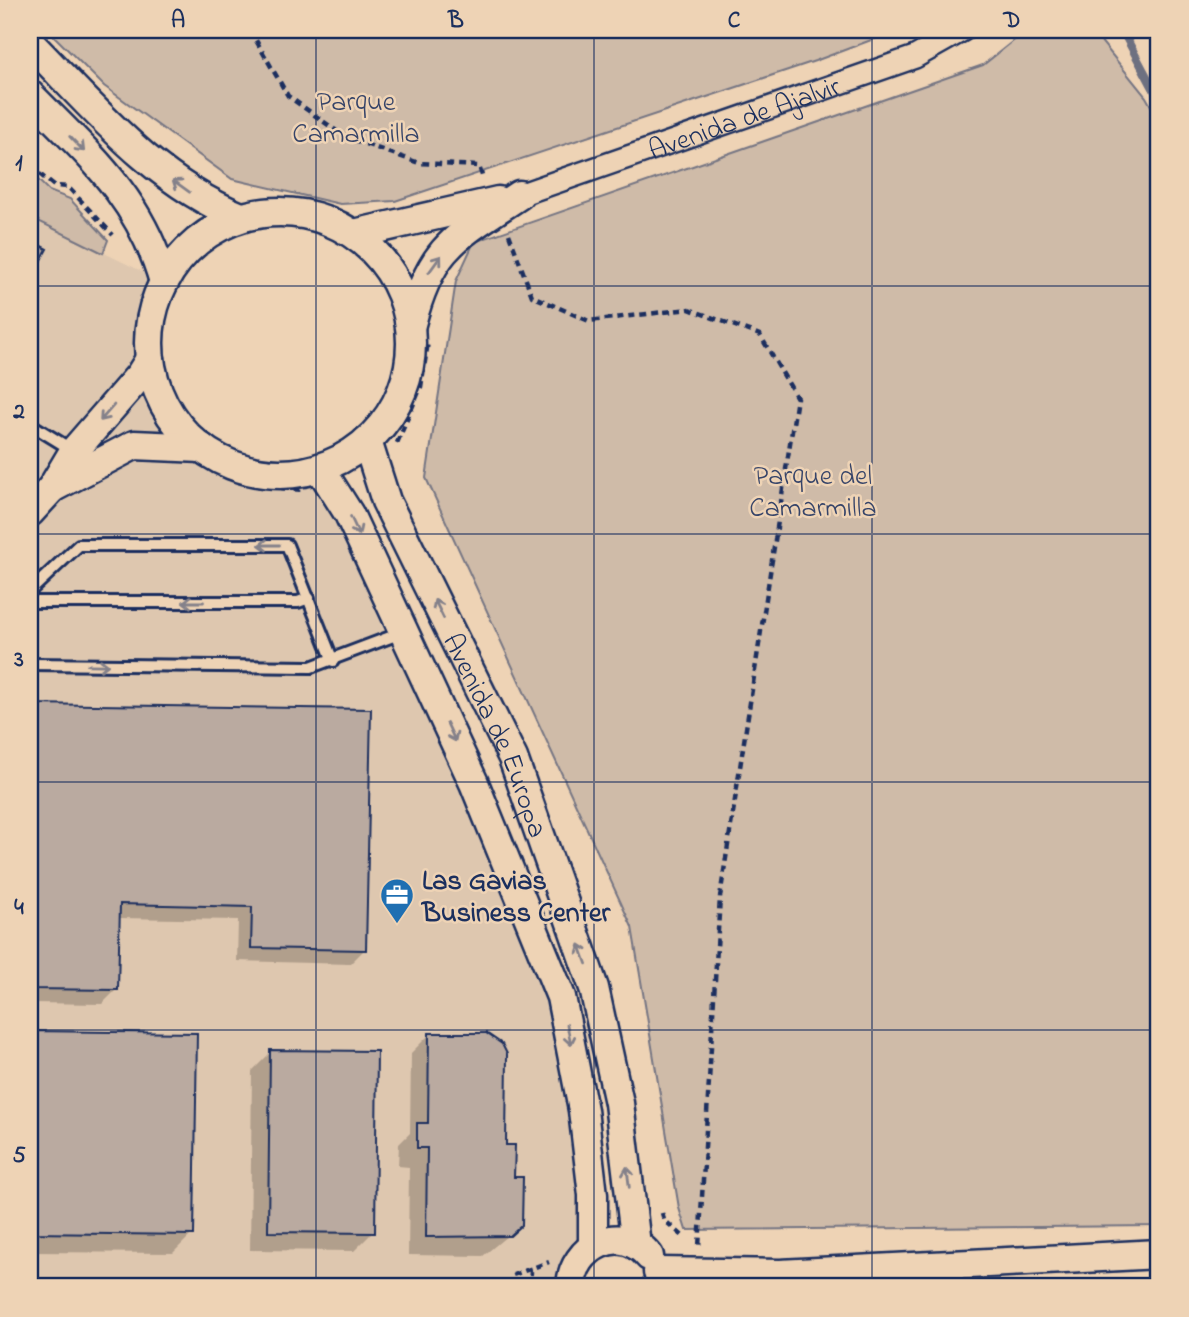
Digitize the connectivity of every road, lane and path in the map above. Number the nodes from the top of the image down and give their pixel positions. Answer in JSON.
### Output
{"nodes":[{"id":1,"x":250,"y":30,"type":"edge"},
{"id":2,"x":963,"y":30,"type":"edge"},
{"id":3,"x":30,"y":43,"type":"edge"},
{"id":4,"x":30,"y":95,"type":"edge"},
{"id":5,"x":519,"y":195,"type":"junction"},
{"id":6,"x":491,"y":203,"type":"junction"},
{"id":7,"x":241,"y":217,"type":"junction"},
{"id":8,"x":354,"y":234,"type":"junction"},
{"id":9,"x":164,"y":282,"type":"junction"},
{"id":10,"x":419,"y":331,"type":"junction"},
{"id":11,"x":150,"y":359,"type":"junction"},
{"id":12,"x":30,"y":424,"type":"edge"},
{"id":13,"x":367,"y":440,"type":"junction"},
{"id":14,"x":202,"y":448,"type":"junction"},
{"id":15,"x":396,"y":449,"type":"dead end"},
{"id":16,"x":74,"y":452,"type":"junction"},
{"id":17,"x":320,"y":468,"type":"junction"},
{"id":18,"x":52,"y":488,"type":"junction"},
{"id":19,"x":30,"y":512,"type":"edge"},
{"id":20,"x":30,"y":591,"type":"edge"},
{"id":21,"x":309,"y":597,"type":"junction"},
{"id":22,"x":30,"y":602,"type":"edge"},
{"id":23,"x":404,"y":632,"type":"junction"},
{"id":24,"x":333,"y":661,"type":"junction"},
{"id":25,"x":30,"y":664,"type":"edge"},
{"id":26,"x":661,"y":1208,"type":"dead end"},
{"id":27,"x":684,"y":1237,"type":"dead end"},
{"id":28,"x":593,"y":1245,"type":"junction"},
{"id":29,"x":636,"y":1245,"type":"junction"},
{"id":30,"x":1159,"y":1254,"type":"edge"},
{"id":31,"x":698,"y":1272,"type":"junction"},
{"id":32,"x":513,"y":1275,"type":"dead end"},
{"id":33,"x":659,"y":1280,"type":"edge"},
{"id":34,"x":530,"y":1287,"type":"edge"},
{"id":35,"x":571,"y":1287,"type":"edge"}],
"edges":[{"from":1,"to":6,"type":"path"},
{"from":2,"to":5,"type":"street","name":"Avenida de Ajalvir"},
{"from":7,"to":3,"type":"street","one_way":true},
{"from":4,"to":9,"type":"street","one_way":true},
{"from":5,"to":6,"type":"street","name":"Avenida de Ajalvir"},
{"from":10,"to":5,"type":"street","name":"Avenida de Ajalvir","one_way":true},
{"from":5,"to":31,"type":"path"},
{"from":6,"to":8,"type":"street","name":"Avenida de Ajalvir"},
{"from":7,"to":8,"type":"street"},
{"from":7,"to":9,"type":"street"},
{"from":8,"to":10,"type":"street"},
{"from":9,"to":11,"type":"street"},
{"from":10,"to":13,"type":"street"},
{"from":10,"to":15,"type":"path"},
{"from":11,"to":14,"type":"street"},
{"from":11,"to":16,"type":"street","one_way":true},
{"from":12,"to":16,"type":"lane"},
{"from":13,"to":17,"type":"street"},
{"from":29,"to":13,"type":"street","name":"Avenida de Europa","one_way":true},
{"from":14,"to":17,"type":"street"},
{"from":14,"to":18,"type":"street"},
{"from":16,"to":18,"type":"street"},
{"from":17,"to":23,"type":"street","name":"Avenida de Europa","one_way":true},
{"from":18,"to":19,"type":"street"},
{"from":21,"to":20,"type":"lane","one_way":true},
{"from":21,"to":22,"type":"lane","one_way":true},
{"from":21,"to":24,"type":"lane"},
{"from":23,"to":24,"type":"lane"},
{"from":23,"to":28,"type":"street","name":"Avenida de Europa","one_way":true},
{"from":25,"to":24,"type":"lane","one_way":true},
{"from":26,"to":27,"type":"path"},
{"from":28,"to":29,"type":"street"},
{"from":28,"to":35,"type":"street"},
{"from":29,"to":33,"type":"street"},
{"from":30,"to":31,"type":"street"},
{"from":31,"to":33,"type":"street"},
{"from":32,"to":34,"type":"path"}]}
